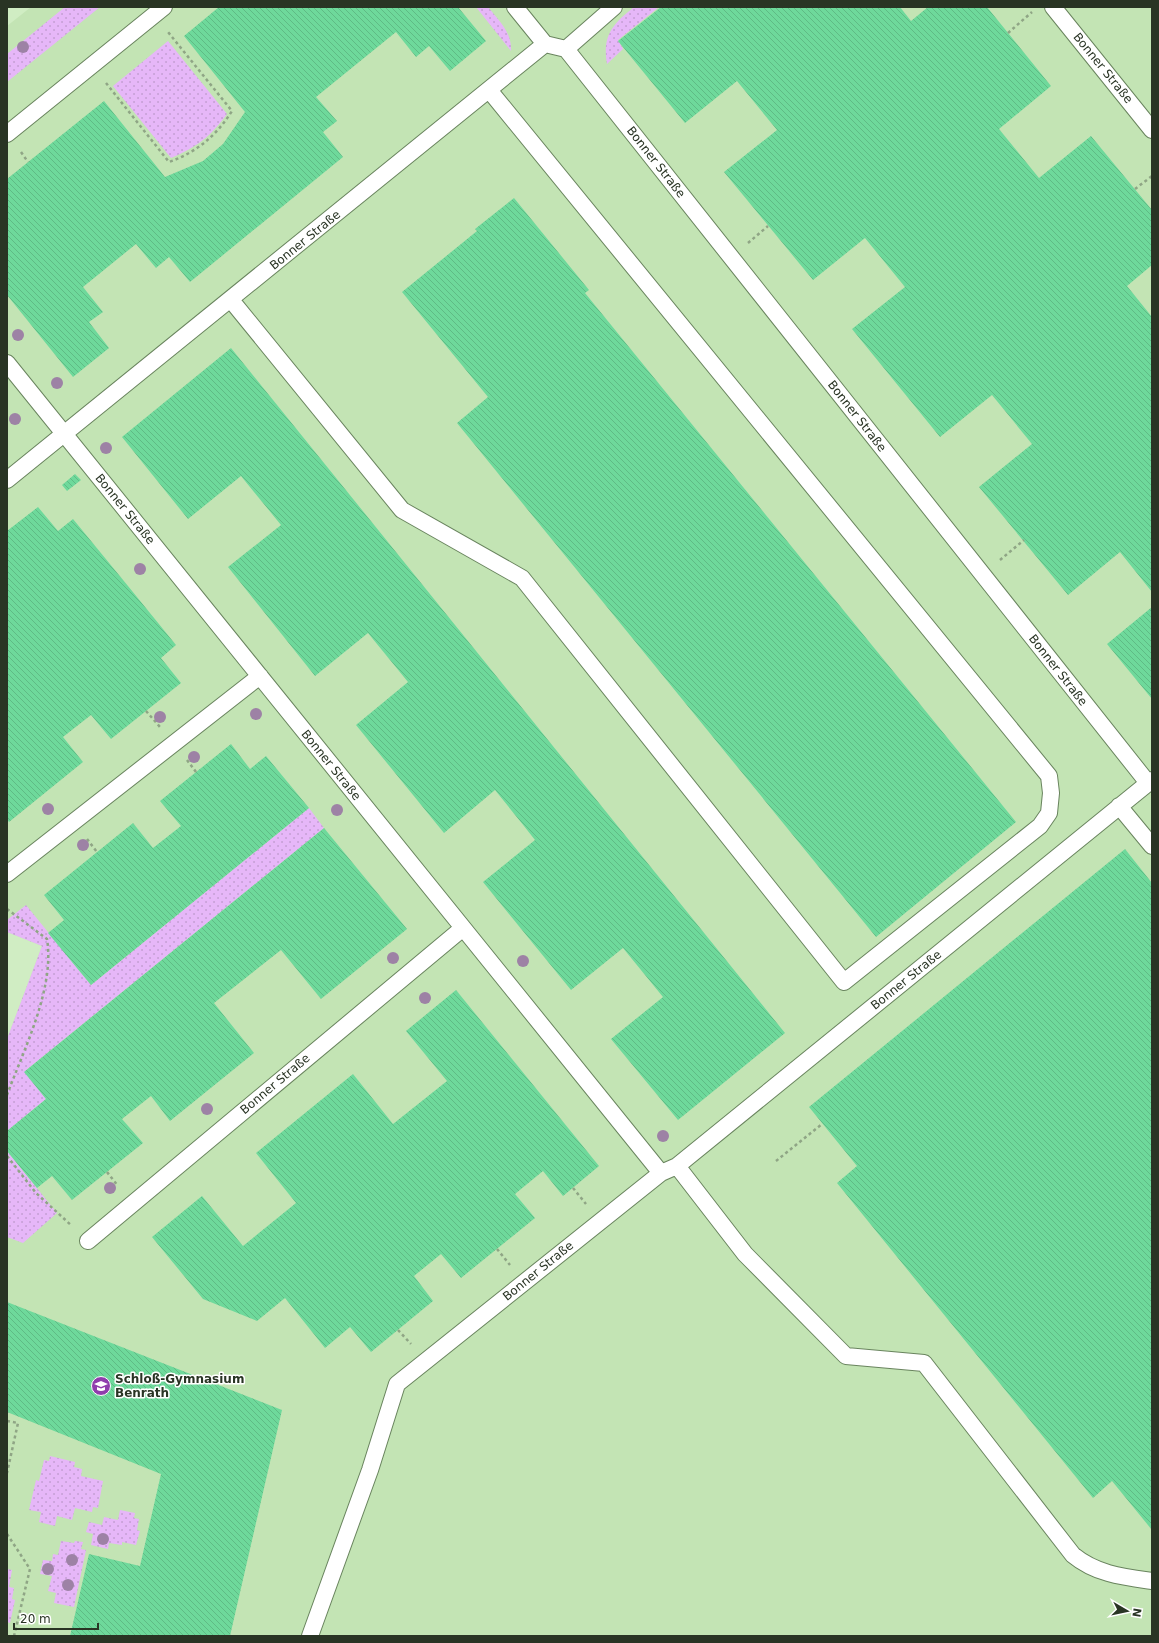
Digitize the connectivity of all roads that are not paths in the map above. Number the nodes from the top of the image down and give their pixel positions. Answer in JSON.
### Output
{"nodes":[{"id":1,"x":515,"y":7,"type":"edge"},
{"id":2,"x":614,"y":7,"type":"edge"},
{"id":3,"x":1053,"y":7,"type":"edge"},
{"id":4,"x":159,"y":11,"type":"edge"},
{"id":5,"x":545,"y":44,"type":"junction"},
{"id":6,"x":566,"y":49,"type":"junction"},
{"id":7,"x":490,"y":90,"type":"junction"},
{"id":8,"x":1152,"y":130,"type":"edge"},
{"id":9,"x":7,"y":134,"type":"edge"},
{"id":10,"x":231,"y":300,"type":"junction"},
{"id":11,"x":7,"y":363,"type":"edge"},
{"id":12,"x":65,"y":435,"type":"junction"},
{"id":13,"x":7,"y":480,"type":"edge"},
{"id":14,"x":260,"y":676,"type":"junction"},
{"id":15,"x":1150,"y":781,"type":"edge"},
{"id":16,"x":1119,"y":806,"type":"junction"},
{"id":17,"x":1152,"y":846,"type":"edge"},
{"id":18,"x":7,"y":874,"type":"edge"},
{"id":19,"x":463,"y":928,"type":"junction"},
{"id":20,"x":677,"y":1166,"type":"junction"},
{"id":21,"x":661,"y":1173,"type":"junction"},
{"id":22,"x":88,"y":1240,"type":"road end"},
{"id":23,"x":1152,"y":1581,"type":"edge"},
{"id":24,"x":310,"y":1636,"type":"edge"}],
"edges":[{"from":1,"to":5,"type":"lane"},
{"from":2,"to":6,"type":"lane"},
{"from":3,"to":8,"type":"lane","name":"Bonner Straße"},
{"from":4,"to":9,"type":"lane"},
{"from":5,"to":6,"type":"lane"},
{"from":5,"to":7,"type":"lane","name":"Bonner Straße"},
{"from":6,"to":15,"type":"lane","name":"Bonner Straße"},
{"from":7,"to":10,"type":"lane","name":"Bonner Straße"},
{"from":7,"to":10,"type":"lane"},
{"from":10,"to":12,"type":"lane","name":"Bonner Straße"},
{"from":11,"to":12,"type":"lane","name":"Bonner Straße"},
{"from":12,"to":13,"type":"lane","name":"Bonner Straße"},
{"from":12,"to":14,"type":"lane","name":"Bonner Straße"},
{"from":14,"to":18,"type":"lane"},
{"from":14,"to":19,"type":"lane","name":"Bonner Straße"},
{"from":15,"to":16,"type":"lane","name":"Bonner Straße"},
{"from":16,"to":17,"type":"lane"},
{"from":16,"to":20,"type":"lane","name":"Bonner Straße"},
{"from":19,"to":21,"type":"lane","name":"Bonner Straße"},
{"from":19,"to":22,"type":"lane","name":"Bonner Straße"},
{"from":20,"to":21,"type":"lane","name":"Bonner Straße"},
{"from":20,"to":23,"type":"lane"},
{"from":21,"to":24,"type":"lane","name":"Bonner Straße"}]}
